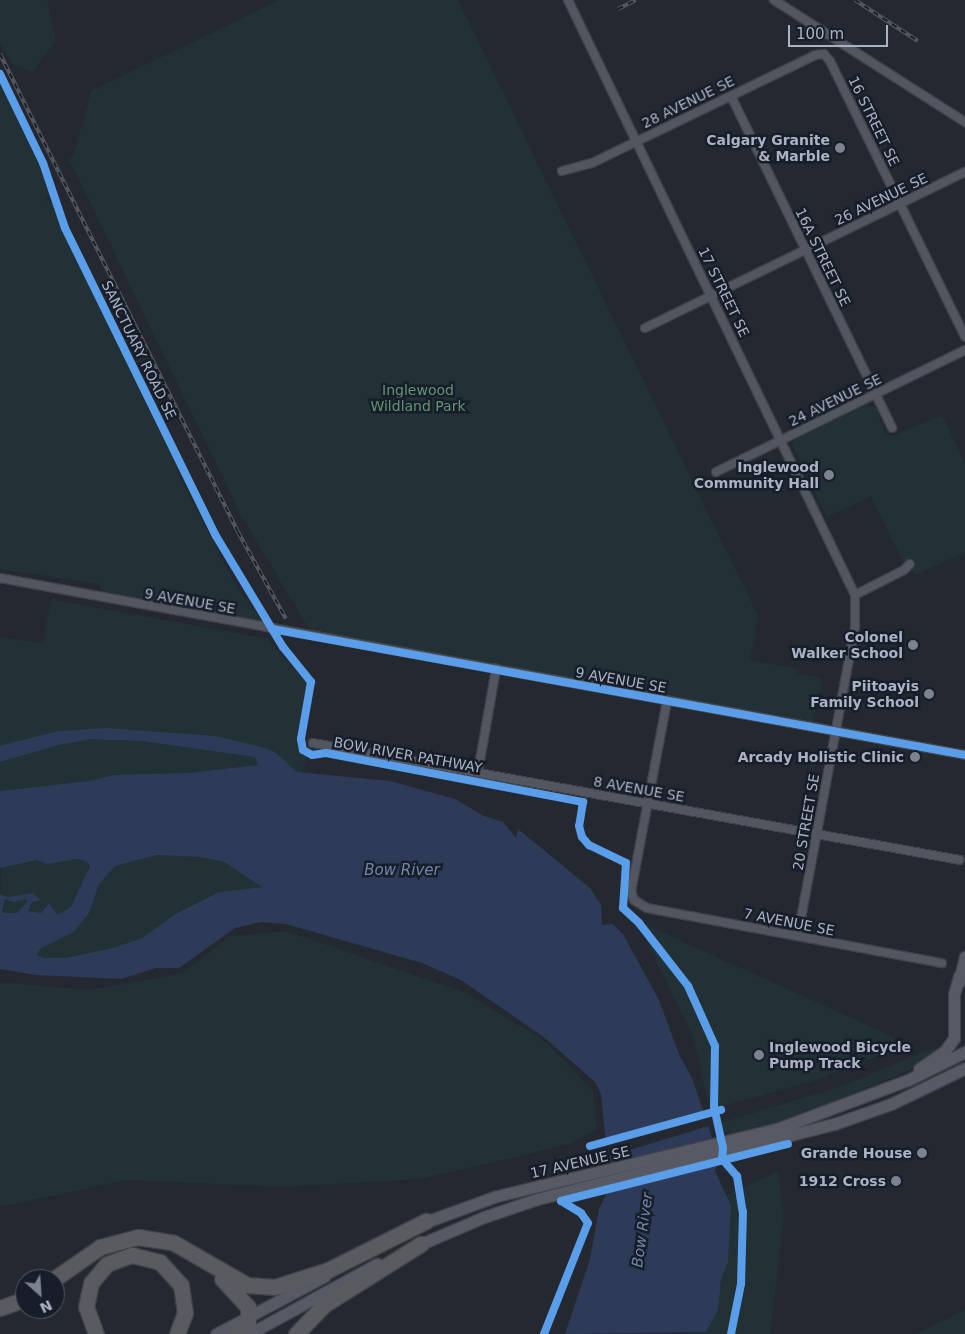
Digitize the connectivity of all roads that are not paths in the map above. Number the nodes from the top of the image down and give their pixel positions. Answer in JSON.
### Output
{"nodes":[{"id":1,"x":568,"y":0,"type":"edge"},
{"id":2,"x":774,"y":0,"type":"edge"},
{"id":3,"x":824,"y":54,"type":"joint"},
{"id":4,"x":731,"y":96,"type":"junction"},
{"id":5,"x":965,"y":122,"type":"edge"},
{"id":6,"x":637,"y":141,"type":"junction"},
{"id":7,"x":562,"y":170,"type":"dead end"},
{"id":8,"x":965,"y":172,"type":"edge"},
{"id":9,"x":900,"y":204,"type":"junction"},
{"id":10,"x":805,"y":250,"type":"junction"},
{"id":11,"x":712,"y":295,"type":"junction"},
{"id":12,"x":645,"y":328,"type":"dead end"},
{"id":13,"x":965,"y":337,"type":"edge"},
{"id":14,"x":965,"y":350,"type":"edge"},
{"id":15,"x":876,"y":394,"type":"junction"},
{"id":16,"x":892,"y":428,"type":"dead end"},
{"id":17,"x":782,"y":440,"type":"junction"},
{"id":18,"x":716,"y":472,"type":"dead end"},
{"id":19,"x":910,"y":564,"type":"dead end"},
{"id":20,"x":0,"y":578,"type":"edge"},
{"id":21,"x":855,"y":595,"type":"junction"},
{"id":22,"x":496,"y":670,"type":"junction"},
{"id":23,"x":667,"y":701,"type":"junction"},
{"id":24,"x":835,"y":732,"type":"junction"},
{"id":25,"x":314,"y":743,"type":"dead end"},
{"id":26,"x":965,"y":755,"type":"edge"},
{"id":27,"x":478,"y":772,"type":"junction"},
{"id":28,"x":648,"y":804,"type":"junction"},
{"id":29,"x":817,"y":834,"type":"junction"},
{"id":30,"x":960,"y":860,"type":"dead end"},
{"id":31,"x":798,"y":936,"type":"junction"},
{"id":32,"x":965,"y":957,"type":"edge"},
{"id":33,"x":942,"y":963,"type":"dead end"},
{"id":34,"x":959,"y":976,"type":"junction"},
{"id":35,"x":965,"y":1031,"type":"edge"},
{"id":36,"x":965,"y":1052,"type":"edge"},
{"id":37,"x":965,"y":1068,"type":"edge"},
{"id":38,"x":871,"y":1094,"type":"junction"},
{"id":39,"x":728,"y":1148,"type":"junction"},
{"id":40,"x":599,"y":1179,"type":"junction"},
{"id":41,"x":426,"y":1221,"type":"junction"},
{"id":42,"x":174,"y":1243,"type":"junction"},
{"id":43,"x":421,"y":1244,"type":"junction"},
{"id":44,"x":65,"y":1271,"type":"edge"},
{"id":45,"x":15,"y":1303,"type":"edge"},
{"id":46,"x":0,"y":1308,"type":"edge"},
{"id":47,"x":250,"y":1316,"type":"junction"},
{"id":48,"x":96,"y":1334,"type":"edge"},
{"id":49,"x":177,"y":1334,"type":"edge"},
{"id":50,"x":216,"y":1334,"type":"edge"},
{"id":51,"x":237,"y":1334,"type":"edge"},
{"id":52,"x":249,"y":1334,"type":"edge"},
{"id":53,"x":296,"y":1334,"type":"edge"}],
"edges":[{"from":1,"to":6,"type":"street","name":"17 STREET SE"},
{"from":2,"to":5,"type":"street"},
{"from":3,"to":4,"type":"street","name":"28 AVENUE SE"},
{"from":3,"to":9,"type":"street","name":"16 STREET SE"},
{"from":4,"to":6,"type":"street","name":"28 AVENUE SE"},
{"from":4,"to":10,"type":"street","name":"16A STREET SE"},
{"from":6,"to":7,"type":"street","name":"28 AVENUE SE"},
{"from":6,"to":11,"type":"street","name":"17 STREET SE"},
{"from":8,"to":9,"type":"street","name":"26 AVENUE SE"},
{"from":9,"to":10,"type":"street","name":"26 AVENUE SE"},
{"from":9,"to":13,"type":"street","name":"16 STREET SE"},
{"from":10,"to":11,"type":"street","name":"26 AVENUE SE"},
{"from":10,"to":15,"type":"street","name":"16A STREET SE"},
{"from":11,"to":12,"type":"street","name":"26 AVENUE SE"},
{"from":11,"to":17,"type":"street","name":"17 STREET SE"},
{"from":14,"to":15,"type":"street","name":"24 AVENUE SE"},
{"from":15,"to":16,"type":"street","name":"16A STREET SE"},
{"from":15,"to":17,"type":"street","name":"24 AVENUE SE"},
{"from":17,"to":18,"type":"street","name":"24 AVENUE SE"},
{"from":17,"to":21,"type":"street","name":"17 STREET SE"},
{"from":19,"to":21,"type":"street"},
{"from":20,"to":22,"type":"street","name":"9 AVENUE SE"},
{"from":21,"to":24,"type":"street","name":"20 STREET SE"},
{"from":22,"to":23,"type":"street","name":"9 AVENUE SE"},
{"from":22,"to":27,"type":"street"},
{"from":23,"to":24,"type":"street","name":"9 AVENUE SE"},
{"from":23,"to":28,"type":"street"},
{"from":24,"to":26,"type":"street","name":"9 AVENUE SE"},
{"from":24,"to":29,"type":"street","name":"20 STREET SE"},
{"from":25,"to":27,"type":"street","name":"8 AVENUE SE"},
{"from":27,"to":28,"type":"street","name":"8 AVENUE SE"},
{"from":28,"to":29,"type":"street","name":"8 AVENUE SE"},
{"from":28,"to":31,"type":"street","name":"7 AVENUE SE"},
{"from":29,"to":30,"type":"street","name":"8 AVENUE SE"},
{"from":29,"to":31,"type":"street","name":"20 STREET SE"},
{"from":31,"to":33,"type":"street","name":"7 AVENUE SE"},
{"from":32,"to":34,"type":"main road"},
{"from":34,"to":35,"type":"main road"},
{"from":34,"to":38,"type":"main road"},
{"from":36,"to":38,"type":"main road","name":"17 AVENUE SE"},
{"from":37,"to":39,"type":"main road","name":"17 AVENUE SE"},
{"from":38,"to":39,"type":"main road","name":"17 AVENUE SE"},
{"from":39,"to":40,"type":"main road","name":"17 AVENUE SE"},
{"from":40,"to":41,"type":"main road","name":"17 AVENUE SE"},
{"from":40,"to":43,"type":"main road","name":"17 AVENUE SE"},
{"from":41,"to":42,"type":"highway"},
{"from":41,"to":47,"type":"main road","name":"17 AVENUE SE"},
{"from":42,"to":44,"type":"highway"},
{"from":42,"to":47,"type":"highway"},
{"from":43,"to":52,"type":"main road","name":"17 AVENUE SE"},
{"from":43,"to":53,"type":"highway"},
{"from":45,"to":46,"type":"highway"},
{"from":47,"to":50,"type":"main road","name":"17 AVENUE SE"},
{"from":47,"to":51,"type":"highway"},
{"from":48,"to":49,"type":"highway"}]}
